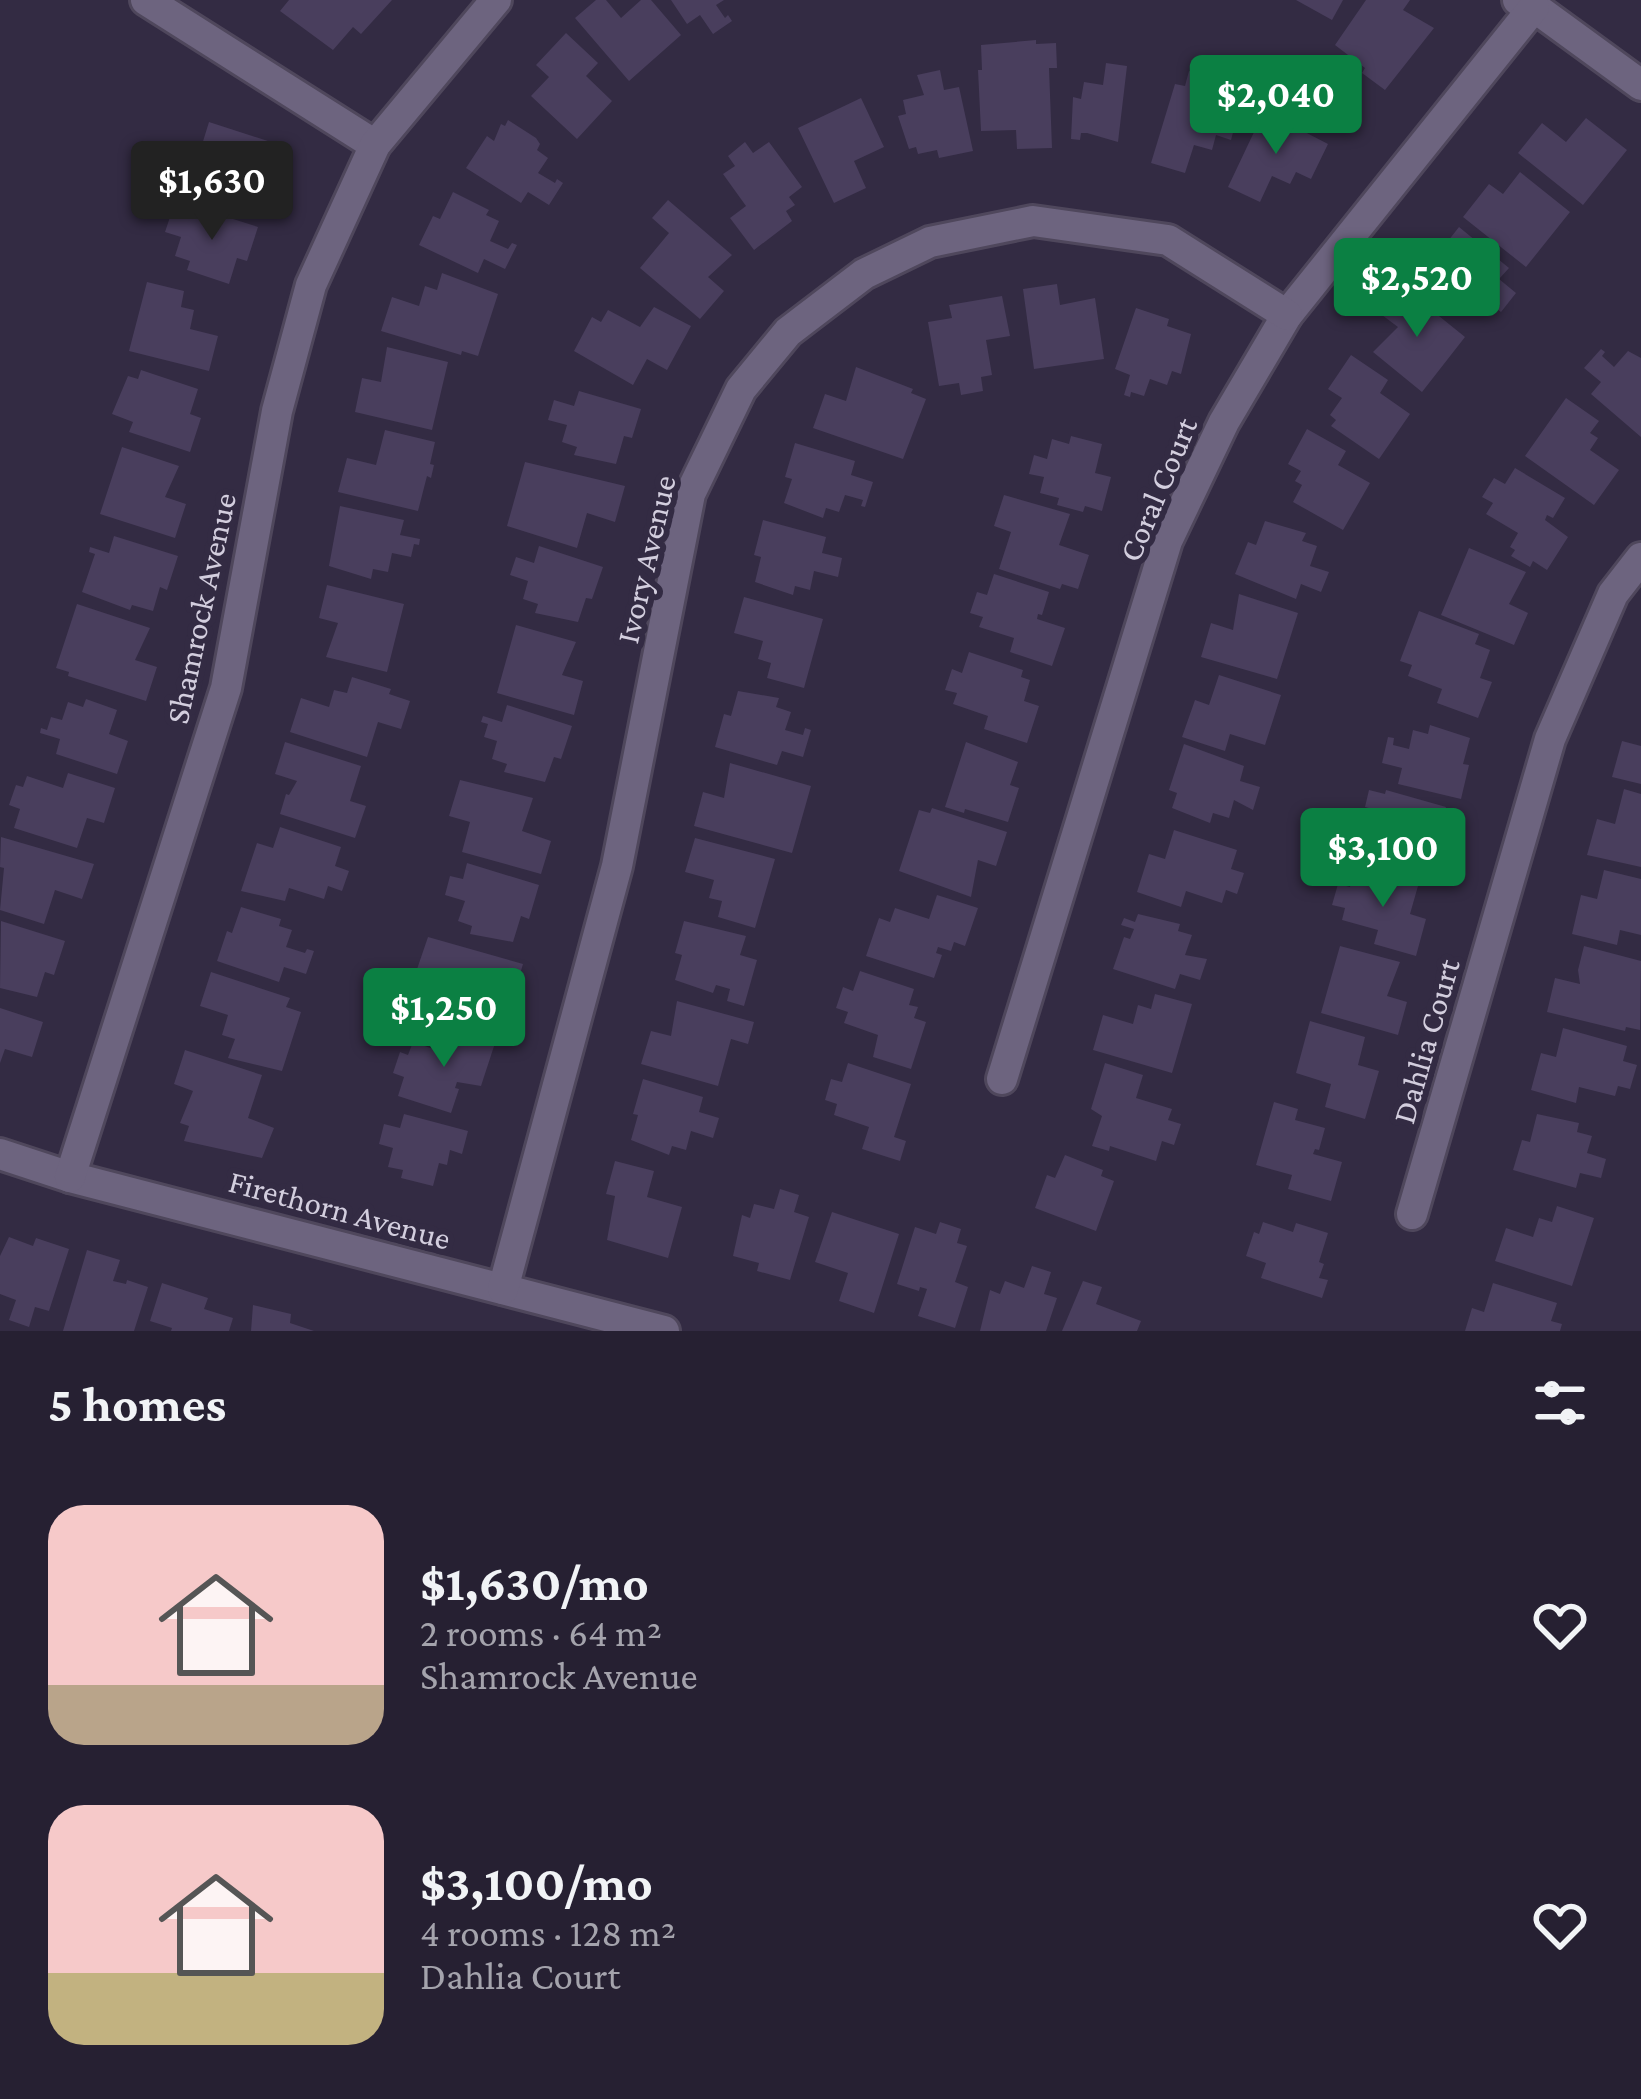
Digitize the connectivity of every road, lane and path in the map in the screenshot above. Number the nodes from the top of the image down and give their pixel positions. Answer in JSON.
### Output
{"nodes":[{"id":1,"x":146,"y":0,"type":"edge"},
{"id":2,"x":496,"y":0,"type":"edge"},
{"id":3,"x":1526,"y":4,"type":"edge"},
{"id":4,"x":1641,"y":85,"type":"edge"},
{"id":5,"x":375,"y":145,"type":"junction"},
{"id":6,"x":1288,"y":315,"type":"junction"},
{"id":7,"x":1641,"y":558,"type":"edge"},
{"id":8,"x":1002,"y":1079,"type":"dead end"},
{"id":9,"x":0,"y":1154,"type":"edge"},
{"id":10,"x":70,"y":1177,"type":"junction"},
{"id":11,"x":1412,"y":1214,"type":"dead end"},
{"id":12,"x":503,"y":1289,"type":"junction"},
{"id":13,"x":664,"y":1331,"type":"edge"}],
"edges":[{"from":1,"to":5,"type":"street"},
{"from":2,"to":5,"type":"street","name":"Shamrock Avenue"},
{"from":3,"to":4,"type":"street"},
{"from":3,"to":6,"type":"street","name":"Coral Court"},
{"from":5,"to":10,"type":"street","name":"Shamrock Avenue"},
{"from":6,"to":8,"type":"street","name":"Coral Court"},
{"from":6,"to":12,"type":"street","name":"Ivory Avenue"},
{"from":7,"to":11,"type":"street","name":"Dahlia Court"},
{"from":9,"to":10,"type":"street","name":"Firethorn Avenue"},
{"from":10,"to":12,"type":"street","name":"Firethorn Avenue"},
{"from":12,"to":13,"type":"street","name":"Firethorn Avenue"}]}
